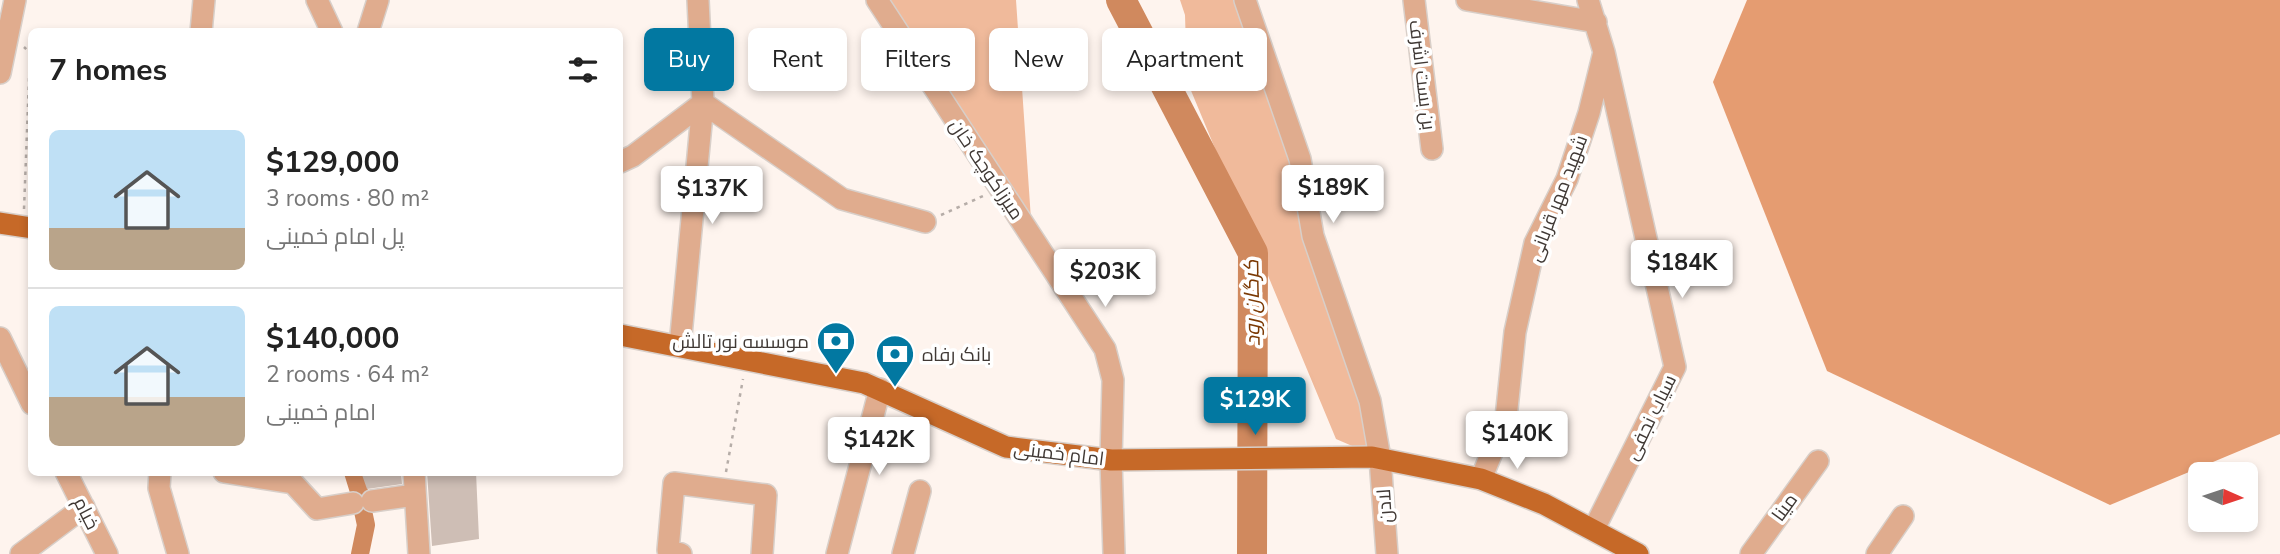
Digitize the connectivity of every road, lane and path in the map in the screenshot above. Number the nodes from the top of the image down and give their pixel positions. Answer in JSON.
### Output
{"nodes":[{"id":1,"x":204,"y":0,"type":"edge"},
{"id":2,"x":317,"y":0,"type":"edge"},
{"id":3,"x":378,"y":0,"type":"edge"},
{"id":4,"x":698,"y":0,"type":"edge"},
{"id":5,"x":877,"y":0,"type":"edge"},
{"id":6,"x":1245,"y":0,"type":"edge"},
{"id":7,"x":1414,"y":0,"type":"edge"},
{"id":8,"x":1467,"y":0,"type":"edge"},
{"id":9,"x":1588,"y":0,"type":"edge"},
{"id":10,"x":10,"y":1,"type":"edge"},
{"id":11,"x":1596,"y":22,"type":"junction"},
{"id":12,"x":201,"y":28,"type":"edge"},
{"id":13,"x":330,"y":28,"type":"edge"},
{"id":14,"x":369,"y":28,"type":"edge"},
{"id":15,"x":9,"y":29,"type":"junction"},
{"id":16,"x":28,"y":51,"type":"edge"},
{"id":17,"x":1604,"y":52,"type":"junction"},
{"id":18,"x":0,"y":73,"type":"edge"},
{"id":19,"x":703,"y":103,"type":"junction"},
{"id":20,"x":1432,"y":149,"type":"dead end"},
{"id":21,"x":623,"y":161,"type":"edge"},
{"id":22,"x":999,"y":188,"type":"junction"},
{"id":23,"x":925,"y":222,"type":"joint"},
{"id":24,"x":0,"y":223,"type":"edge"},
{"id":25,"x":28,"y":228,"type":"edge"},
{"id":26,"x":623,"y":336,"type":"edge"},
{"id":27,"x":0,"y":338,"type":"edge"},
{"id":28,"x":680,"y":346,"type":"junction"},
{"id":29,"x":747,"y":359,"type":"junction"},
{"id":30,"x":880,"y":389,"type":"junction"},
{"id":31,"x":28,"y":396,"type":"edge"},
{"id":32,"x":1376,"y":458,"type":"junction"},
{"id":33,"x":1111,"y":460,"type":"junction"},
{"id":34,"x":1818,"y":461,"type":"dead end"},
{"id":35,"x":68,"y":476,"type":"edge"},
{"id":36,"x":160,"y":476,"type":"edge"},
{"id":37,"x":249,"y":476,"type":"edge"},
{"id":38,"x":414,"y":476,"type":"edge"},
{"id":39,"x":1481,"y":479,"type":"junction"},
{"id":40,"x":723,"y":489,"type":"junction"},
{"id":41,"x":919,"y":491,"type":"dead end"},
{"id":42,"x":415,"y":495,"type":"junction"},
{"id":43,"x":84,"y":507,"type":"junction"},
{"id":44,"x":1903,"y":516,"type":"dead end"},
{"id":45,"x":1594,"y":529,"type":"junction"},
{"id":46,"x":22,"y":554,"type":"edge"},
{"id":47,"x":107,"y":554,"type":"edge"},
{"id":48,"x":178,"y":554,"type":"edge"},
{"id":49,"x":419,"y":554,"type":"edge"},
{"id":50,"x":681,"y":554,"type":"edge"},
{"id":51,"x":762,"y":554,"type":"edge"},
{"id":52,"x":837,"y":554,"type":"edge"},
{"id":53,"x":903,"y":554,"type":"edge"},
{"id":54,"x":1114,"y":554,"type":"edge"},
{"id":55,"x":1387,"y":554,"type":"edge"},
{"id":56,"x":1638,"y":554,"type":"edge"},
{"id":57,"x":1751,"y":554,"type":"edge"},
{"id":58,"x":1877,"y":554,"type":"edge"}],
"edges":[{"from":1,"to":12,"type":"street"},
{"from":2,"to":13,"type":"street"},
{"from":3,"to":14,"type":"street"},
{"from":4,"to":19,"type":"street"},
{"from":5,"to":22,"type":"street","name":"میرزاکوچک خان"},
{"from":6,"to":32,"type":"street","name":"لادن"},
{"from":7,"to":20,"type":"street","name":"بن بست اشرف"},
{"from":8,"to":11,"type":"street"},
{"from":9,"to":11,"type":"street","name":"شهید مهر قربانی"},
{"from":10,"to":15,"type":"street"},
{"from":11,"to":17,"type":"street","name":"شهید مهر قربانی"},
{"from":15,"to":16,"type":"path"},
{"from":15,"to":18,"type":"street"},
{"from":17,"to":39,"type":"street","name":"شهید مهر قربانی"},
{"from":17,"to":45,"type":"street","name":"سیاب نجفی"},
{"from":19,"to":21,"type":"street"},
{"from":19,"to":23,"type":"street"},
{"from":19,"to":28,"type":"street"},
{"from":22,"to":23,"type":"path"},
{"from":22,"to":33,"type":"street","name":"میرزاکوچک خان"},
{"from":24,"to":25,"type":"main road"},
{"from":26,"to":28,"type":"main road","name":"امام خمینی"},
{"from":27,"to":31,"type":"street"},
{"from":28,"to":29,"type":"main road","name":"امام خمینی"},
{"from":29,"to":30,"type":"main road","name":"امام خمینی"},
{"from":29,"to":40,"type":"path"},
{"from":30,"to":33,"type":"main road","name":"امام خمینی"},
{"from":30,"to":52,"type":"street"},
{"from":32,"to":33,"type":"main road","name":"امام خمینی"},
{"from":32,"to":39,"type":"main road"},
{"from":32,"to":55,"type":"street","name":"لادن"},
{"from":33,"to":54,"type":"street","name":"میرزاکوچک خان"},
{"from":34,"to":57,"type":"street","name":"مینا"},
{"from":35,"to":43,"type":"street","name":"خیام"},
{"from":36,"to":48,"type":"street"},
{"from":37,"to":42,"type":"street"},
{"from":38,"to":42,"type":"street"},
{"from":39,"to":45,"type":"main road"},
{"from":40,"to":50,"type":"street"},
{"from":40,"to":51,"type":"street"},
{"from":41,"to":53,"type":"street"},
{"from":42,"to":49,"type":"street"},
{"from":43,"to":46,"type":"street"},
{"from":43,"to":47,"type":"street","name":"خیام"},
{"from":44,"to":58,"type":"street"},
{"from":45,"to":56,"type":"main road"}]}
